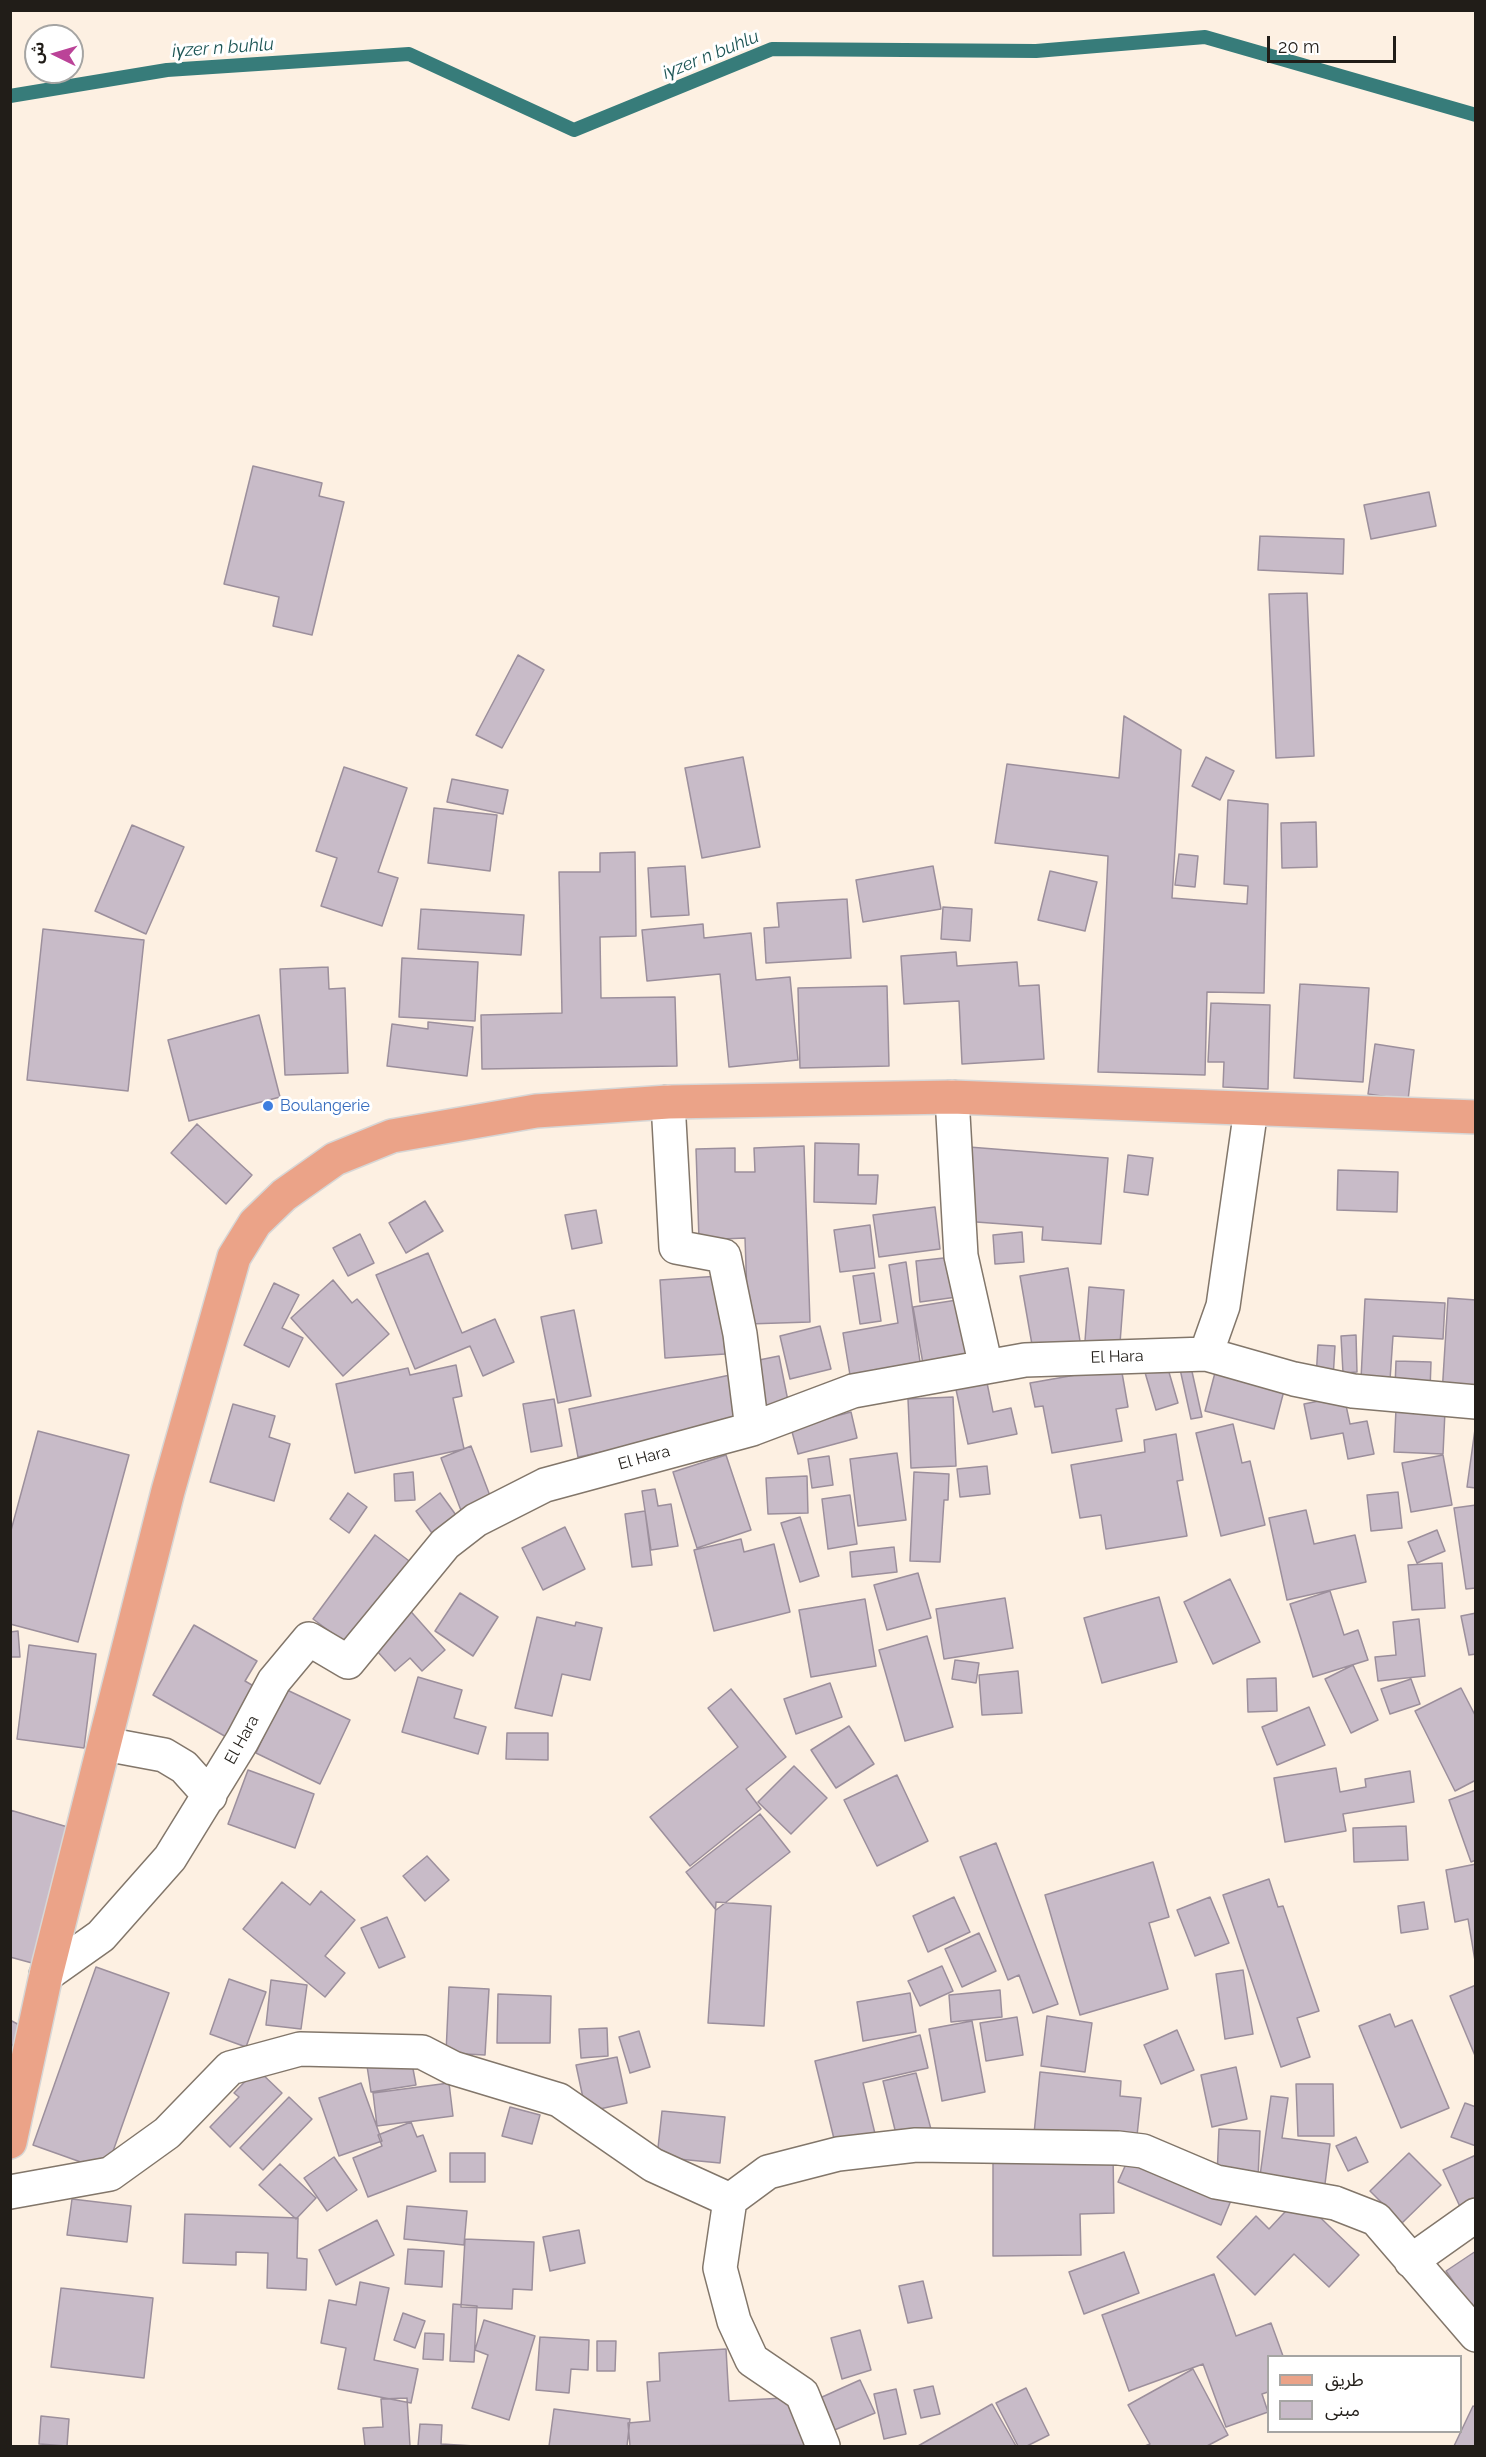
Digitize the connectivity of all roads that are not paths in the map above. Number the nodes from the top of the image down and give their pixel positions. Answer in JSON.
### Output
{"nodes":[{"id":1,"x":952,"y":1097,"type":"junction"},
{"id":2,"x":668,"y":1102,"type":"junction"},
{"id":3,"x":1251,"y":1109,"type":"junction"},
{"id":4,"x":1476,"y":1117,"type":"edge"},
{"id":5,"x":1206,"y":1354,"type":"junction"},
{"id":6,"x":986,"y":1367,"type":"junction"},
{"id":7,"x":1476,"y":1402,"type":"edge"},
{"id":8,"x":752,"y":1430,"type":"junction"},
{"id":9,"x":105,"y":1744,"type":"junction"},
{"id":10,"x":210,"y":1796,"type":"junction"},
{"id":11,"x":46,"y":1975,"type":"junction"},
{"id":12,"x":10,"y":2142,"type":"edge"},
{"id":13,"x":10,"y":2192,"type":"edge"},
{"id":14,"x":730,"y":2200,"type":"junction"},
{"id":15,"x":1476,"y":2215,"type":"edge"},
{"id":16,"x":1411,"y":2260,"type":"junction"},
{"id":17,"x":1476,"y":2335,"type":"edge"},
{"id":18,"x":823,"y":2446,"type":"edge"}],
"edges":[{"from":1,"to":2,"type":"main road"},
{"from":1,"to":3,"type":"main road"},
{"from":1,"to":6,"type":"street"},
{"from":2,"to":8,"type":"street"},
{"from":2,"to":9,"type":"main road"},
{"from":3,"to":4,"type":"main road"},
{"from":3,"to":5,"type":"street"},
{"from":5,"to":6,"type":"street","name":"El Hara"},
{"from":5,"to":7,"type":"street","name":"El Hara"},
{"from":6,"to":8,"type":"street","name":"El Hara"},
{"from":8,"to":10,"type":"street","name":"El Hara"},
{"from":9,"to":10,"type":"street"},
{"from":9,"to":11,"type":"main road"},
{"from":10,"to":11,"type":"street","name":"El Hara"},
{"from":11,"to":12,"type":"main road"},
{"from":13,"to":14,"type":"street"},
{"from":14,"to":16,"type":"street"},
{"from":14,"to":18,"type":"street"},
{"from":15,"to":16,"type":"street"},
{"from":16,"to":17,"type":"street"}]}
